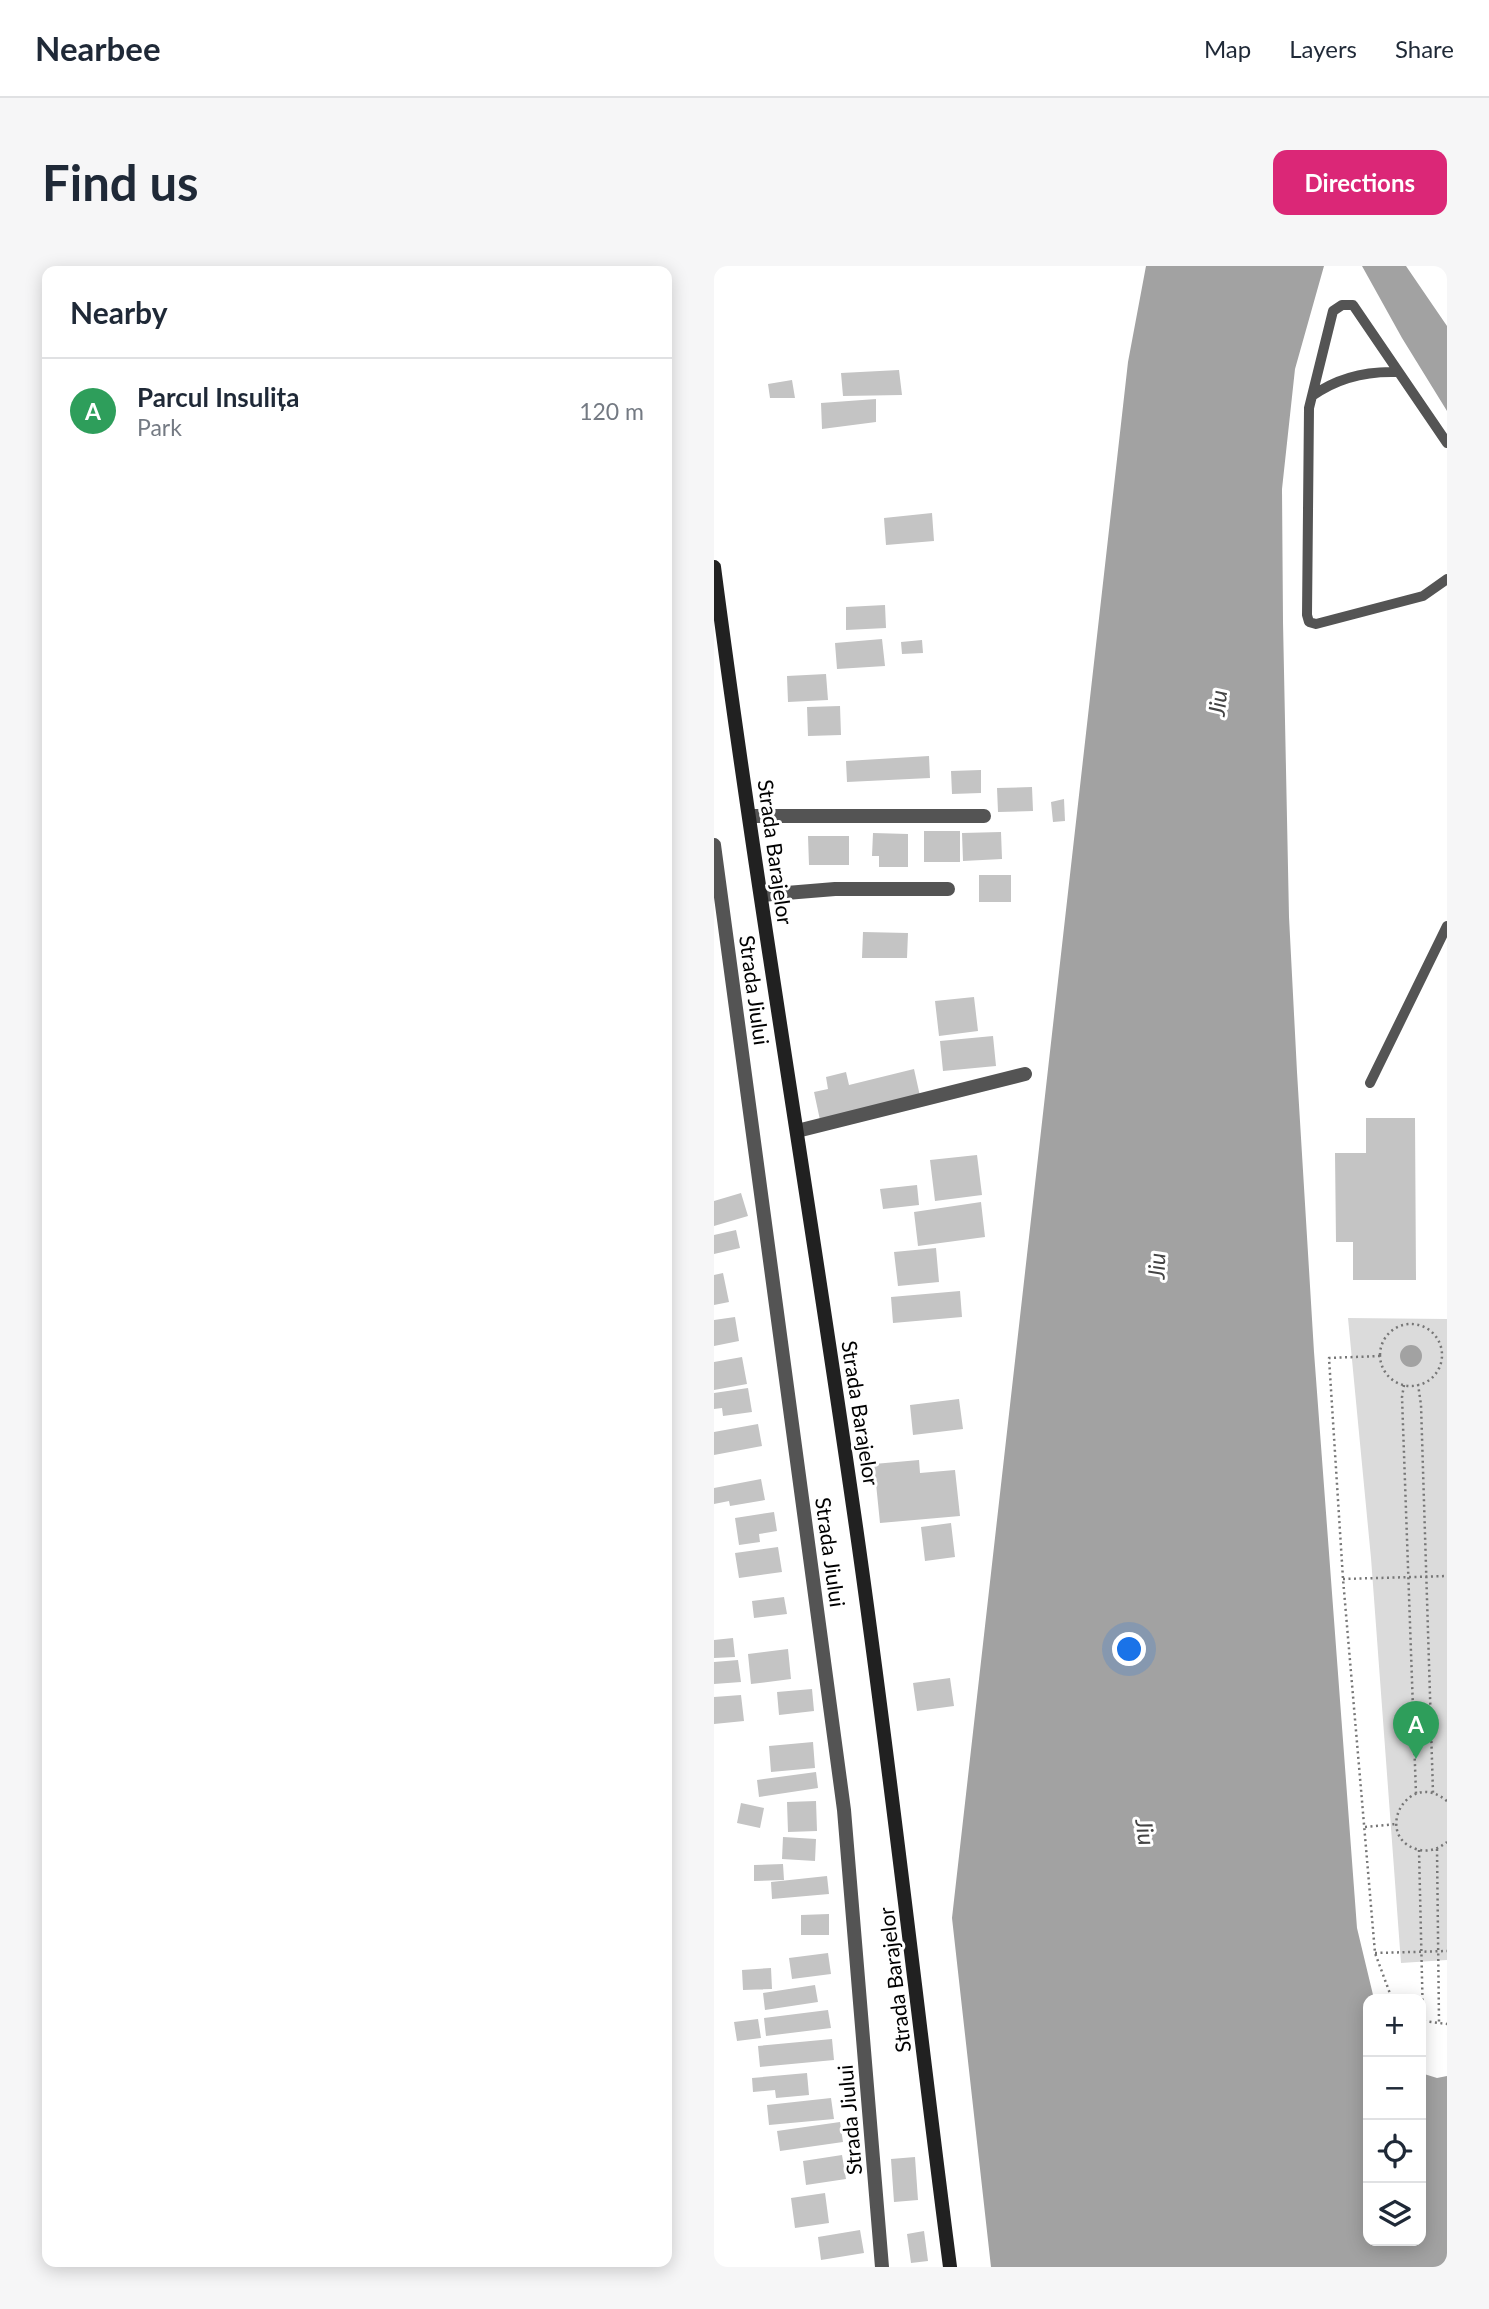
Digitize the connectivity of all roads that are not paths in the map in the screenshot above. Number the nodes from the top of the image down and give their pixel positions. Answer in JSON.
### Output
{"nodes":[{"id":1,"x":1397,"y":372,"type":"junction"},
{"id":2,"x":1312,"y":396,"type":"junction"},
{"id":3,"x":1447,"y":443,"type":"edge"},
{"id":4,"x":714,"y":567,"type":"edge"},
{"id":5,"x":1447,"y":579,"type":"edge"},
{"id":6,"x":750,"y":816,"type":"junction"},
{"id":7,"x":984,"y":816,"type":"dead end"},
{"id":8,"x":714,"y":845,"type":"edge"},
{"id":9,"x":948,"y":889,"type":"dead end"},
{"id":10,"x":761,"y":895,"type":"junction"},
{"id":11,"x":1447,"y":926,"type":"edge"},
{"id":12,"x":1025,"y":1074,"type":"dead end"},
{"id":13,"x":1370,"y":1083,"type":"dead end"},
{"id":14,"x":797,"y":1131,"type":"junction"},
{"id":15,"x":882,"y":2267,"type":"edge"},
{"id":16,"x":950,"y":2267,"type":"edge"}],
"edges":[{"from":1,"to":2,"type":"lane"},
{"from":1,"to":2,"type":"lane"},
{"from":1,"to":3,"type":"lane"},
{"from":2,"to":5,"type":"lane"},
{"from":4,"to":6,"type":"main road","name":"Strada Barajelor"},
{"from":6,"to":7,"type":"street"},
{"from":6,"to":10,"type":"main road","name":"Strada Barajelor"},
{"from":8,"to":15,"type":"street","name":"Strada Jiului"},
{"from":9,"to":10,"type":"street"},
{"from":10,"to":14,"type":"main road","name":"Strada Barajelor"},
{"from":11,"to":13,"type":"lane"},
{"from":12,"to":14,"type":"street"},
{"from":14,"to":16,"type":"main road","name":"Strada Barajelor"}]}
